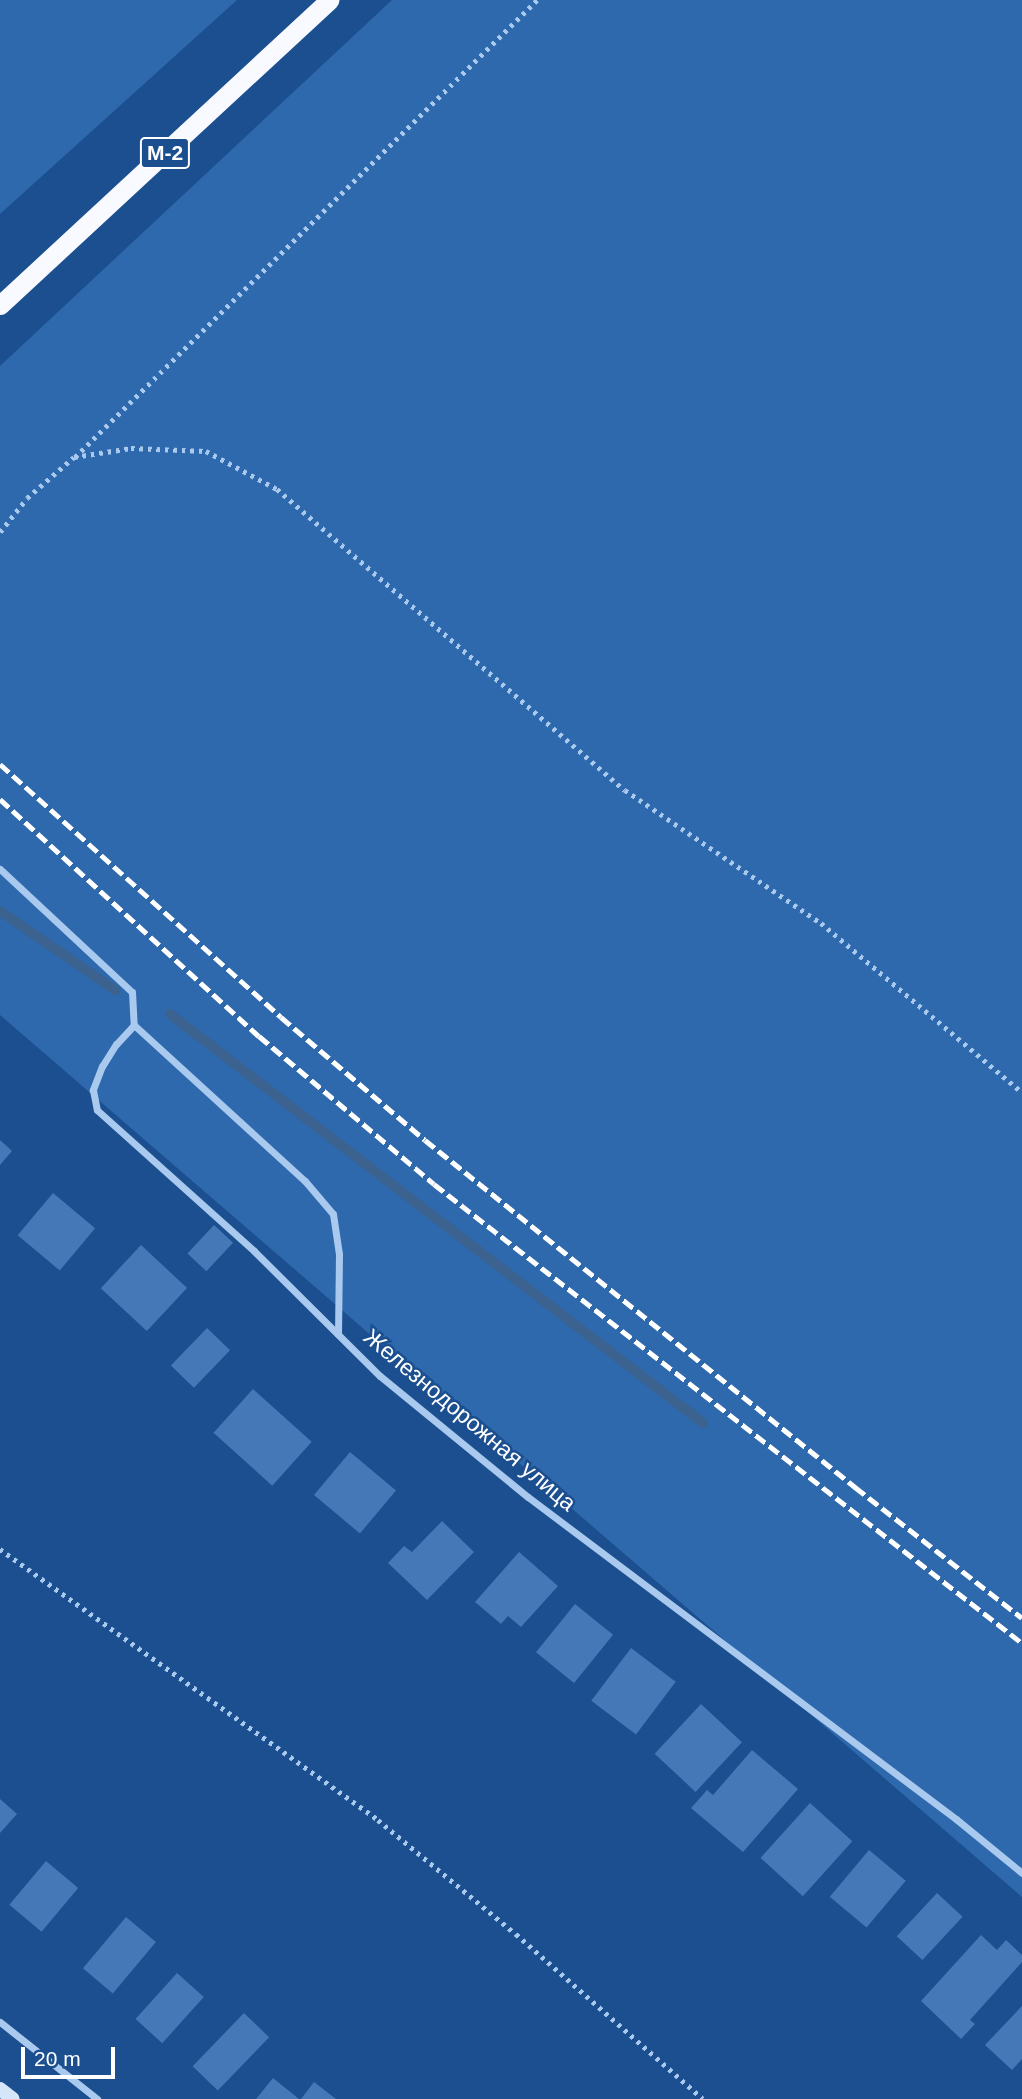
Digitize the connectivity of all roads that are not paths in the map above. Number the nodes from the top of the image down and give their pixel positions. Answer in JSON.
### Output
{"nodes":[{"id":1,"x":329,"y":0,"type":"edge"},
{"id":2,"x":0,"y":305,"type":"edge"},
{"id":3,"x":0,"y":869,"type":"edge"},
{"id":4,"x":134,"y":1025,"type":"junction"},
{"id":5,"x":338,"y":1334,"type":"junction"},
{"id":6,"x":1022,"y":1873,"type":"edge"},
{"id":7,"x":0,"y":2022,"type":"edge"},
{"id":8,"x":0,"y":2089,"type":"edge"},
{"id":9,"x":13,"y":2099,"type":"edge"},
{"id":10,"x":97,"y":2099,"type":"edge"}],
"edges":[{"from":1,"to":2,"type":"highway","number":"М-2"},
{"from":3,"to":4,"type":"street"},
{"from":4,"to":5,"type":"street"},
{"from":4,"to":5,"type":"street","name":"Железнодорожная улица"},
{"from":5,"to":6,"type":"street","name":"Железнодорожная улица"},
{"from":7,"to":10,"type":"street"},
{"from":8,"to":9,"type":"main road"}]}
